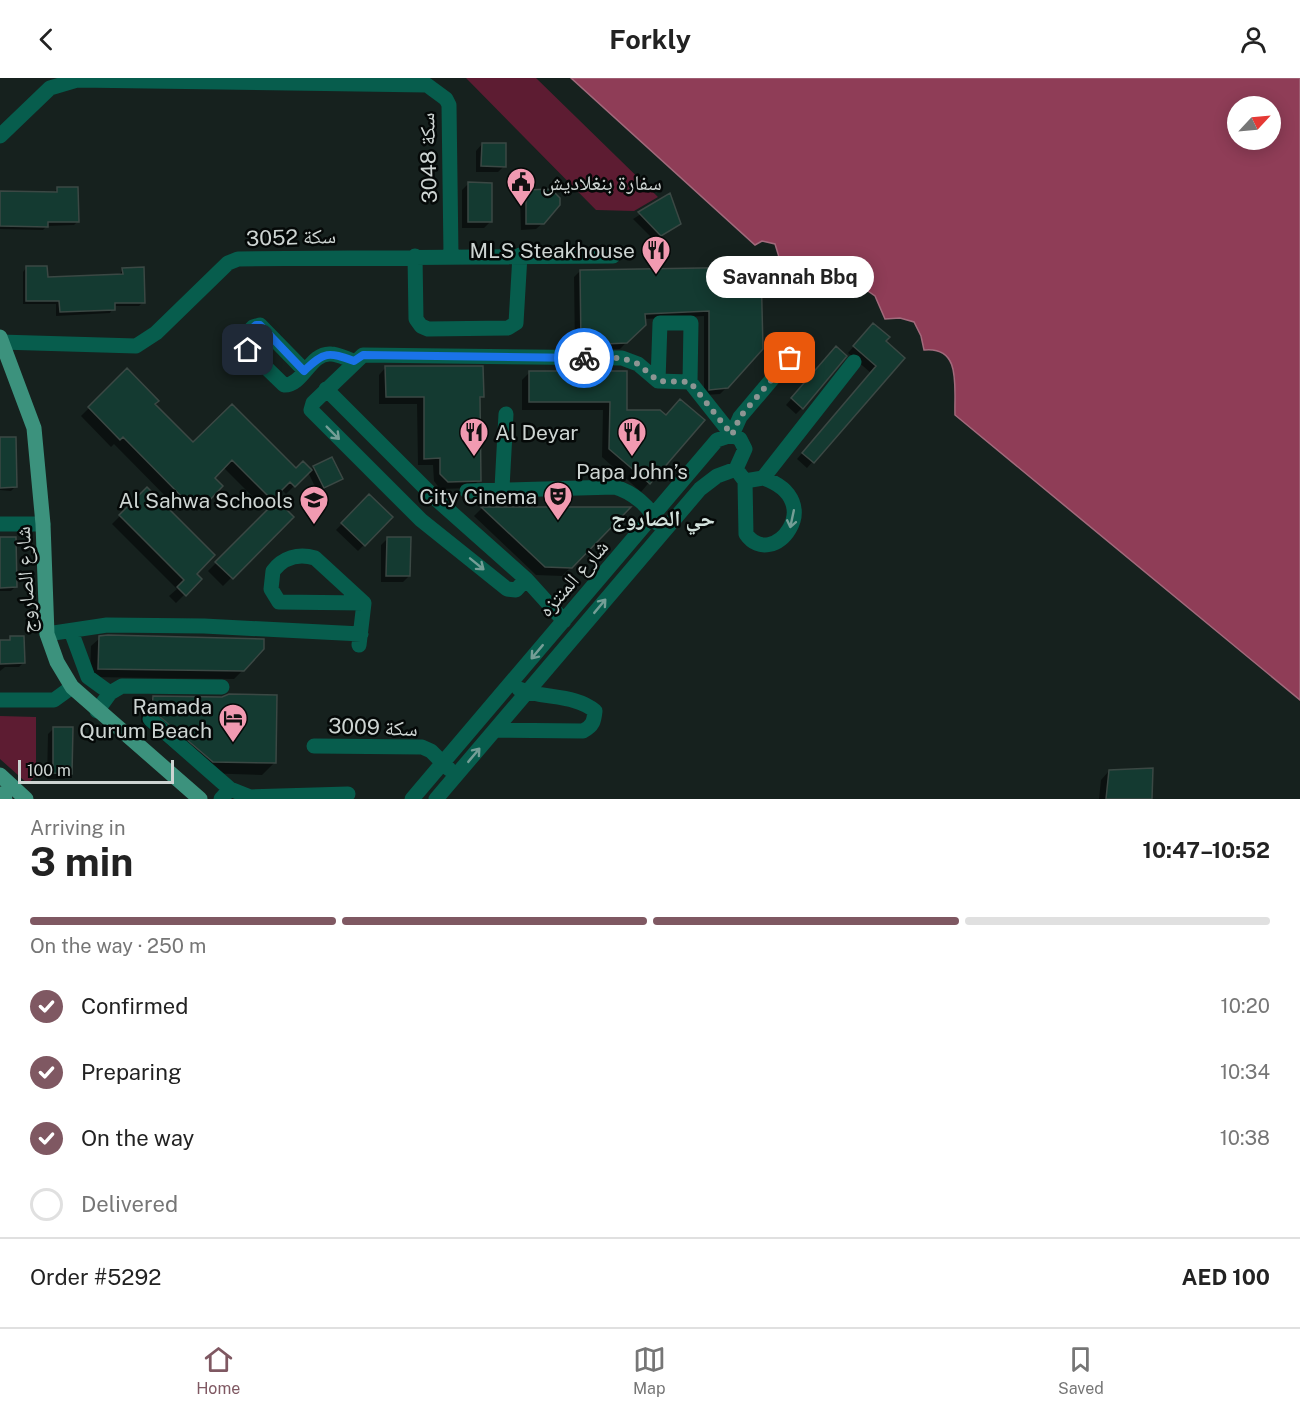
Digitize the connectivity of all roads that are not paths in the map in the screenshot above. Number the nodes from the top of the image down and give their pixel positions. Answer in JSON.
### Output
{"nodes":[{"id":1,"x":0,"y":136,"type":"edge"},
{"id":2,"x":451,"y":255,"type":"junction"},
{"id":3,"x":520,"y":255,"type":"junction"},
{"id":4,"x":415,"y":256,"type":"junction"},
{"id":5,"x":613,"y":256,"type":"dead end"},
{"id":6,"x":1,"y":341,"type":"edge"},
{"id":7,"x":790,"y":358,"type":"dead end"},
{"id":8,"x":354,"y":361,"type":"junction"},
{"id":9,"x":854,"y":362,"type":"dead end"},
{"id":10,"x":304,"y":371,"type":"dead end"},
{"id":11,"x":658,"y":381,"type":"junction"},
{"id":12,"x":690,"y":382,"type":"junction"},
{"id":13,"x":326,"y":390,"type":"junction"},
{"id":14,"x":506,"y":414,"type":"dead end"},
{"id":15,"x":732,"y":435,"type":"junction"},
{"id":16,"x":740,"y":475,"type":"junction"},
{"id":17,"x":763,"y":478,"type":"junction"},
{"id":18,"x":502,"y":488,"type":"junction"},
{"id":19,"x":467,"y":491,"type":"dead end"},
{"id":20,"x":449,"y":512,"type":"junction"},
{"id":21,"x":654,"y":515,"type":"junction"},
{"id":22,"x":0,"y":524,"type":"edge"},
{"id":23,"x":43,"y":524,"type":"junction"},
{"id":24,"x":434,"y":531,"type":"junction"},
{"id":25,"x":662,"y":534,"type":"junction"},
{"id":26,"x":619,"y":556,"type":"junction"},
{"id":27,"x":633,"y":568,"type":"junction"},
{"id":28,"x":526,"y":579,"type":"junction"},
{"id":29,"x":364,"y":603,"type":"junction"},
{"id":30,"x":564,"y":621,"type":"junction"},
{"id":31,"x":71,"y":631,"type":"junction"},
{"id":32,"x":46,"y":634,"type":"junction"},
{"id":33,"x":72,"y":687,"type":"junction"},
{"id":34,"x":222,"y":687,"type":"dead end"},
{"id":35,"x":508,"y":687,"type":"junction"},
{"id":36,"x":527,"y":692,"type":"junction"},
{"id":37,"x":110,"y":693,"type":"junction"},
{"id":38,"x":0,"y":700,"type":"edge"},
{"id":39,"x":97,"y":711,"type":"junction"},
{"id":40,"x":150,"y":719,"type":"dead end"},
{"id":41,"x":495,"y":730,"type":"junction"},
{"id":42,"x":314,"y":746,"type":"dead end"},
{"id":43,"x":443,"y":763,"type":"junction"},
{"id":44,"x":0,"y":775,"type":"edge"},
{"id":45,"x":456,"y":776,"type":"junction"},
{"id":46,"x":0,"y":794,"type":"edge"},
{"id":47,"x":225,"y":794,"type":"edge"},
{"id":48,"x":348,"y":794,"type":"dead end"},
{"id":49,"x":5,"y":799,"type":"edge"},
{"id":50,"x":26,"y":799,"type":"edge"},
{"id":51,"x":200,"y":799,"type":"edge"},
{"id":52,"x":412,"y":799,"type":"edge"},
{"id":53,"x":436,"y":799,"type":"edge"}],
"edges":[{"from":1,"to":2,"type":"street","name":"سكة 3048"},
{"from":2,"to":3,"type":"street","name":"سكة 3052"},
{"from":2,"to":4,"type":"street","name":"سكة 3052"},
{"from":3,"to":4,"type":"street"},
{"from":3,"to":5,"type":"street","name":"سكة 3052"},
{"from":4,"to":6,"type":"street","name":"سكة 3052"},
{"from":6,"to":23,"type":"main road","name":"شارع الصاروج"},
{"from":7,"to":15,"type":"street"},
{"from":8,"to":10,"type":"street"},
{"from":8,"to":11,"type":"street"},
{"from":8,"to":13,"type":"street"},
{"from":9,"to":17,"type":"street"},
{"from":11,"to":12,"type":"street"},
{"from":11,"to":12,"type":"street"},
{"from":12,"to":15,"type":"street"},
{"from":13,"to":20,"type":"street"},
{"from":13,"to":24,"type":"street","one_way":true},
{"from":14,"to":18,"type":"street"},
{"from":15,"to":16,"type":"street"},
{"from":15,"to":21,"type":"street","name":"شارع المنتزه"},
{"from":16,"to":17,"type":"street","name":"شارع المنتزه"},
{"from":17,"to":16,"type":"street","one_way":true},
{"from":16,"to":25,"type":"street","name":"شارع المنتزه"},
{"from":18,"to":19,"type":"street"},
{"from":18,"to":21,"type":"street"},
{"from":20,"to":24,"type":"street"},
{"from":20,"to":28,"type":"street"},
{"from":21,"to":25,"type":"street"},
{"from":21,"to":26,"type":"street","name":"شارع المنتزه"},
{"from":22,"to":23,"type":"street"},
{"from":23,"to":32,"type":"main road","name":"شارع الصاروج"},
{"from":24,"to":28,"type":"street","one_way":true},
{"from":25,"to":27,"type":"street","name":"شارع المنتزه"},
{"from":26,"to":27,"type":"street"},
{"from":26,"to":30,"type":"street","name":"شارع المنتزه"},
{"from":36,"to":27,"type":"street","name":"شارع المنتزه","one_way":true},
{"from":28,"to":30,"type":"street"},
{"from":29,"to":29,"type":"street"},
{"from":29,"to":31,"type":"street"},
{"from":30,"to":35,"type":"street","name":"شارع المنتزه","one_way":true},
{"from":31,"to":32,"type":"street"},
{"from":31,"to":37,"type":"street"},
{"from":32,"to":33,"type":"main road","name":"شارع الصاروج"},
{"from":33,"to":38,"type":"street"},
{"from":33,"to":39,"type":"main road","name":"شارع الصاروج"},
{"from":34,"to":37,"type":"street"},
{"from":35,"to":36,"type":"street"},
{"from":35,"to":43,"type":"street","name":"شارع المنتزه"},
{"from":36,"to":41,"type":"street","name":"شارع المنتزه"},
{"from":36,"to":41,"type":"street"},
{"from":37,"to":39,"type":"street"},
{"from":39,"to":51,"type":"main road","name":"شارع الصاروج"},
{"from":40,"to":47,"type":"street"},
{"from":45,"to":41,"type":"street","name":"شارع المنتزه","one_way":true},
{"from":42,"to":43,"type":"street","name":"سكة 3009"},
{"from":43,"to":45,"type":"street","name":"سكة 3009"},
{"from":43,"to":52,"type":"street","name":"شارع المنتزه"},
{"from":44,"to":50,"type":"main road"},
{"from":45,"to":53,"type":"street","name":"شارع المنتزه"},
{"from":46,"to":49,"type":"main road"},
{"from":47,"to":48,"type":"street"}]}
